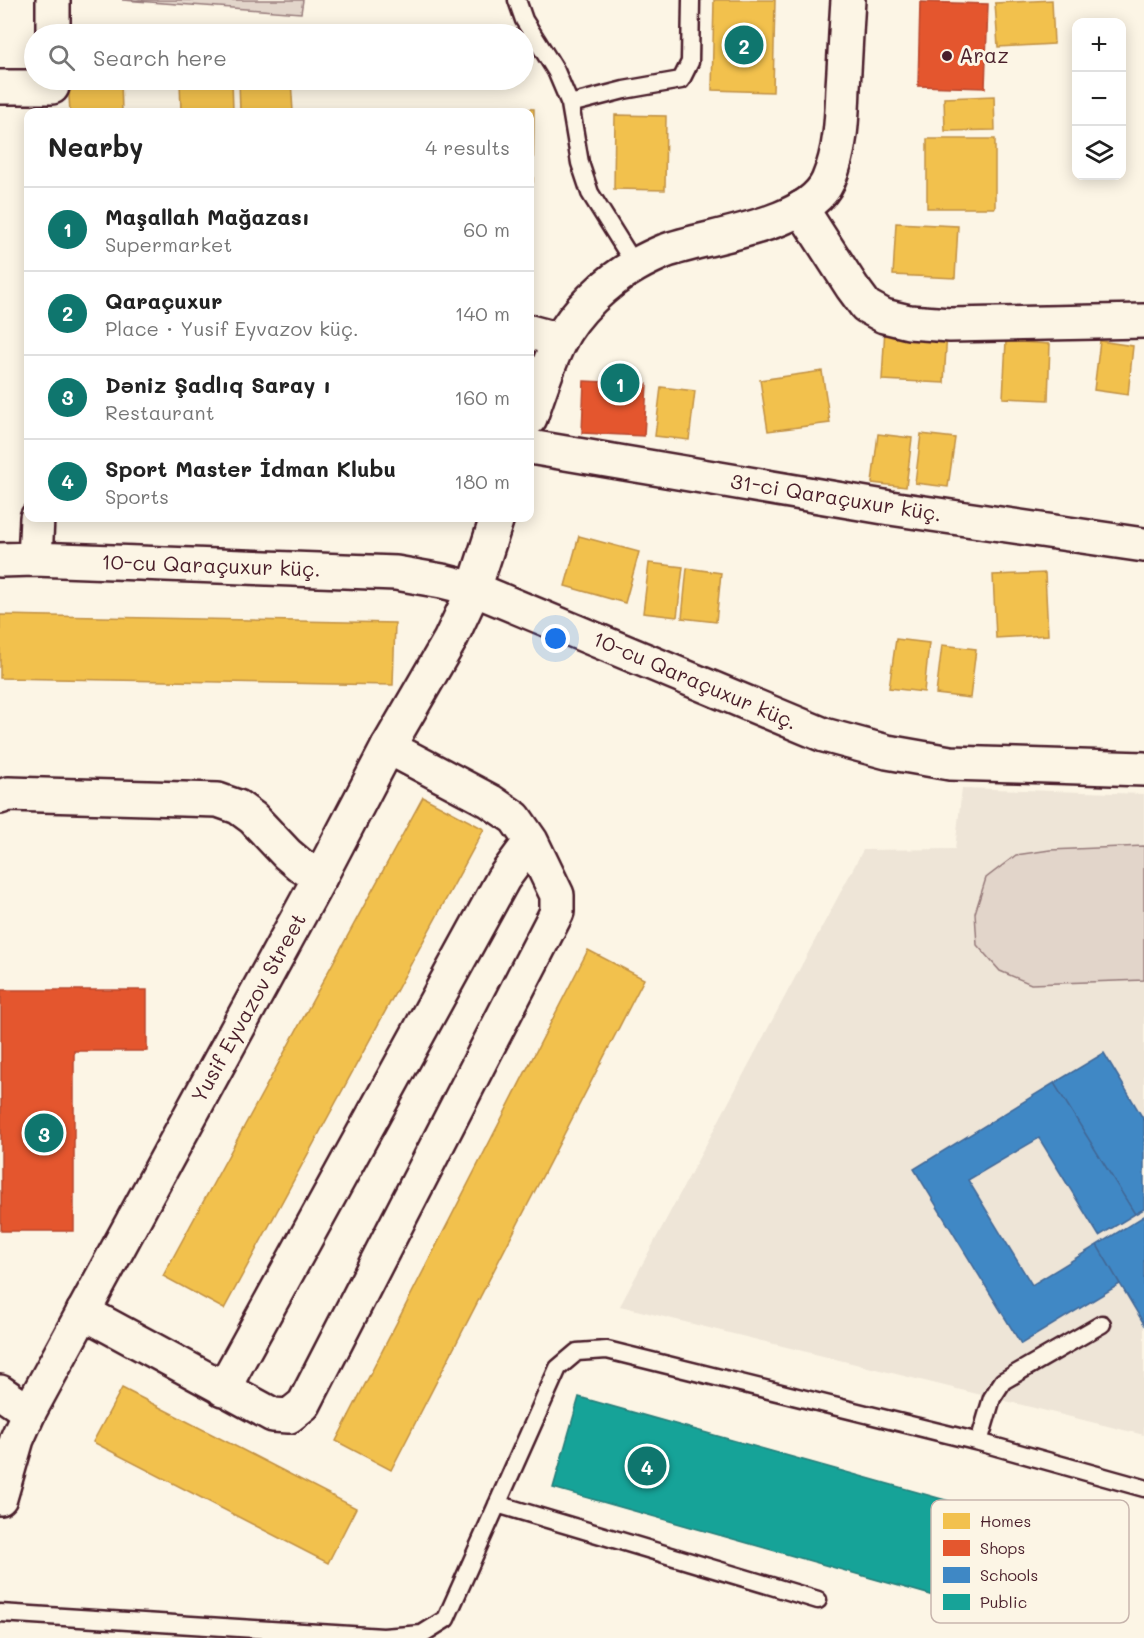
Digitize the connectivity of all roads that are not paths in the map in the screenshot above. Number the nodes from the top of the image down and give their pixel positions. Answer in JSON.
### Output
{"nodes":[{"id":1,"x":53,"y":0,"type":"edge"},
{"id":2,"x":517,"y":0,"type":"edge"},
{"id":3,"x":691,"y":0,"type":"edge"},
{"id":4,"x":848,"y":0,"type":"edge"},
{"id":5,"x":53,"y":24,"type":"edge"},
{"id":6,"x":527,"y":24,"type":"edge"},
{"id":7,"x":534,"y":36,"type":"edge"},
{"id":8,"x":0,"y":87,"type":"edge"},
{"id":9,"x":24,"y":90,"type":"edge"},
{"id":10,"x":26,"y":90,"type":"edge"},
{"id":11,"x":52,"y":93,"type":"edge"},
{"id":12,"x":570,"y":104,"type":"junction"},
{"id":13,"x":801,"y":208,"type":"junction"},
{"id":14,"x":635,"y":265,"type":"junction"},
{"id":15,"x":1144,"y":321,"type":"edge"},
{"id":16,"x":545,"y":336,"type":"edge"},
{"id":17,"x":534,"y":407,"type":"edge"},
{"id":18,"x":534,"y":448,"type":"edge"},
{"id":19,"x":37,"y":522,"type":"edge"},
{"id":20,"x":496,"y":522,"type":"edge"},
{"id":21,"x":1144,"y":545,"type":"edge"},
{"id":22,"x":35,"y":559,"type":"junction"},
{"id":23,"x":0,"y":560,"type":"edge"},
{"id":24,"x":474,"y":589,"type":"junction"},
{"id":25,"x":388,"y":747,"type":"junction"},
{"id":26,"x":1144,"y":769,"type":"edge"},
{"id":27,"x":0,"y":797,"type":"edge"},
{"id":28,"x":531,"y":841,"type":"junction"},
{"id":29,"x":320,"y":877,"type":"junction"},
{"id":30,"x":83,"y":1312,"type":"junction"},
{"id":31,"x":1102,"y":1324,"type":"dead end"},
{"id":32,"x":224,"y":1389,"type":"junction"},
{"id":33,"x":0,"y":1392,"type":"edge"},
{"id":34,"x":29,"y":1412,"type":"junction"},
{"id":35,"x":979,"y":1442,"type":"junction"},
{"id":36,"x":1144,"y":1488,"type":"edge"},
{"id":37,"x":0,"y":1498,"type":"edge"},
{"id":38,"x":498,"y":1504,"type":"junction"},
{"id":39,"x":818,"y":1599,"type":"dead end"},
{"id":40,"x":0,"y":1613,"type":"edge"}],
"edges":[{"from":1,"to":5,"type":"street"},
{"from":2,"to":6,"type":"lane"},
{"from":3,"to":12,"type":"lane"},
{"from":4,"to":13,"type":"street"},
{"from":7,"to":12,"type":"lane"},
{"from":8,"to":9,"type":"street"},
{"from":10,"to":11,"type":"street"},
{"from":12,"to":14,"type":"lane"},
{"from":13,"to":14,"type":"street"},
{"from":13,"to":15,"type":"street"},
{"from":14,"to":16,"type":"street"},
{"from":16,"to":17,"type":"street"},
{"from":18,"to":21,"type":"street","name":"31-ci Qaraçuxur küç."},
{"from":19,"to":22,"type":"street"},
{"from":20,"to":24,"type":"street","name":"Yusif Eyvazov Street"},
{"from":22,"to":23,"type":"street","name":"10-cu Qaraçuxur küç."},
{"from":22,"to":24,"type":"street","name":"10-cu Qaraçuxur küç."},
{"from":24,"to":25,"type":"street","name":"Yusif Eyvazov Street"},
{"from":24,"to":26,"type":"street","name":"10-cu Qaraçuxur küç."},
{"from":25,"to":28,"type":"street"},
{"from":25,"to":29,"type":"street","name":"Yusif Eyvazov Street"},
{"from":27,"to":29,"type":"street"},
{"from":28,"to":32,"type":"street"},
{"from":28,"to":32,"type":"street"},
{"from":29,"to":30,"type":"street","name":"Yusif Eyvazov Street"},
{"from":30,"to":32,"type":"street"},
{"from":30,"to":34,"type":"street","name":"Yusif Eyvazov Street"},
{"from":31,"to":35,"type":"lane"},
{"from":33,"to":34,"type":"street"},
{"from":34,"to":37,"type":"street","name":"Yusif Eyvazov Street"},
{"from":35,"to":36,"type":"lane"},
{"from":35,"to":38,"type":"lane"},
{"from":38,"to":39,"type":"lane"},
{"from":38,"to":40,"type":"lane"}]}
